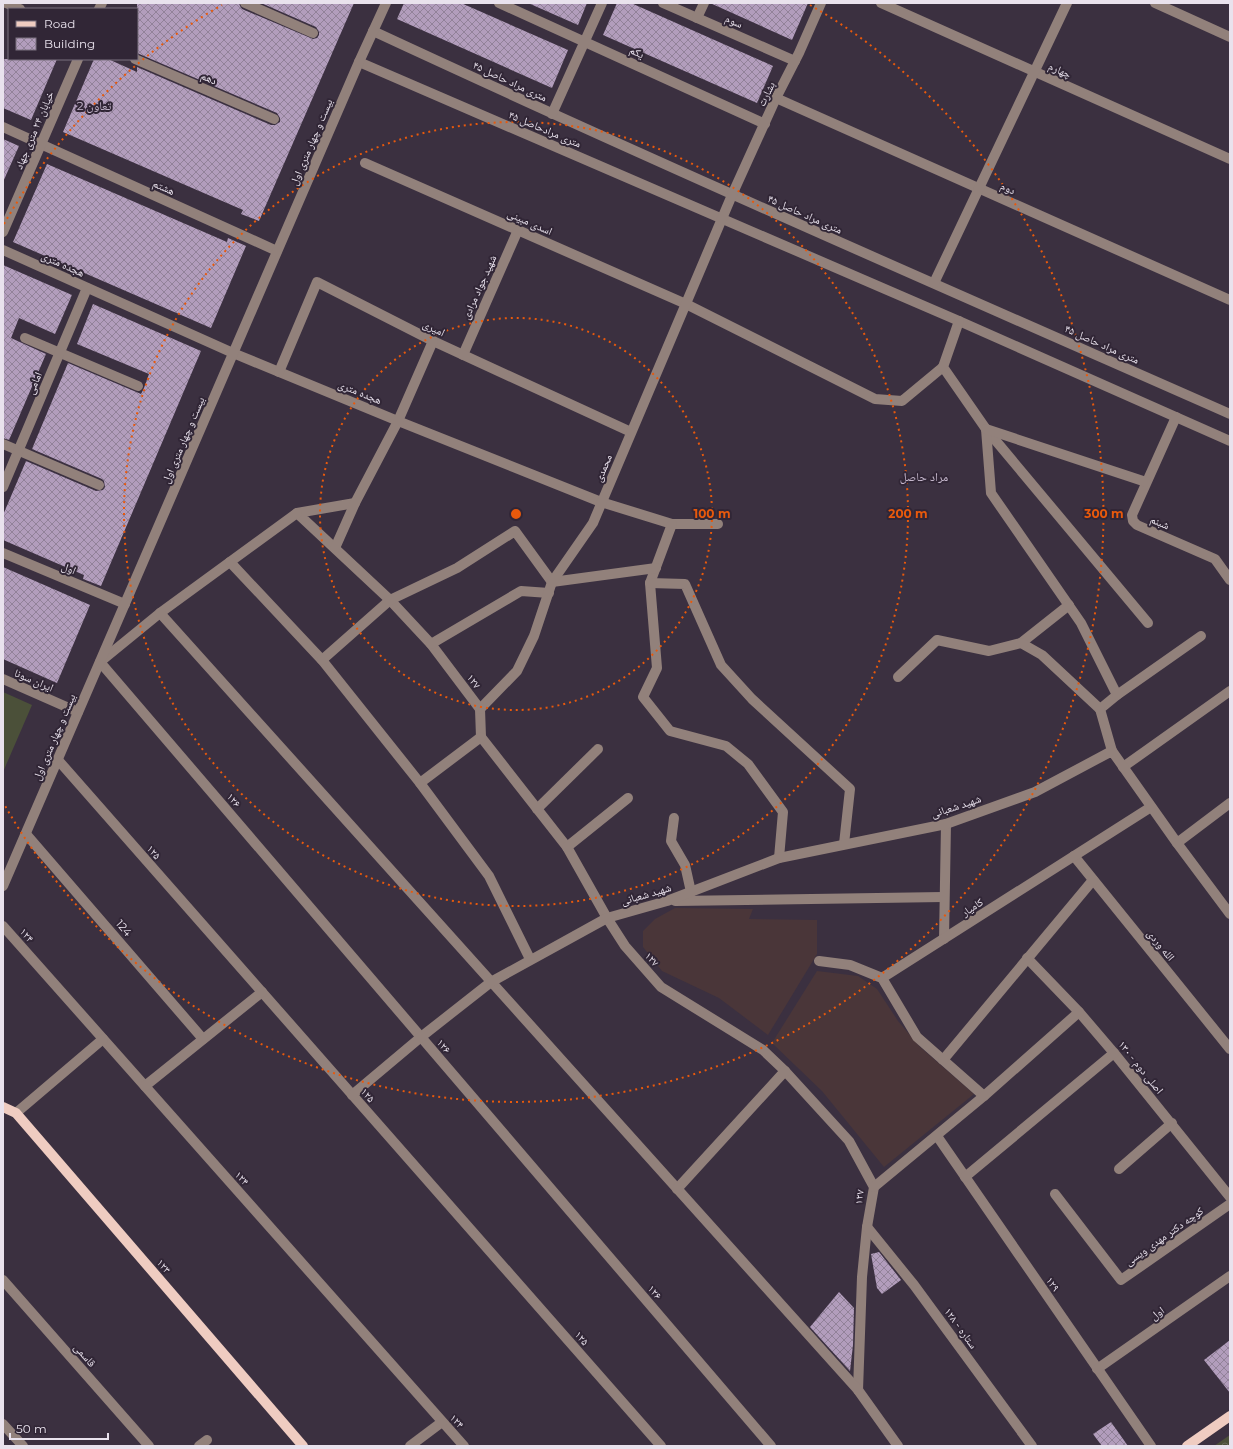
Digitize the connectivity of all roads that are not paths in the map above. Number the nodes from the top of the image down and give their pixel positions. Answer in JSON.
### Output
{"nodes":[{"id":1,"x":6,"y":3,"type":"edge"},
{"id":2,"x":245,"y":3,"type":"edge"},
{"id":3,"x":386,"y":3,"type":"edge"},
{"id":4,"x":500,"y":3,"type":"edge"},
{"id":5,"x":602,"y":3,"type":"edge"},
{"id":6,"x":663,"y":3,"type":"edge"},
{"id":7,"x":704,"y":3,"type":"edge"},
{"id":8,"x":821,"y":3,"type":"edge"},
{"id":9,"x":881,"y":3,"type":"edge"},
{"id":10,"x":1067,"y":3,"type":"edge"},
{"id":11,"x":1155,"y":3,"type":"edge"},
{"id":12,"x":18,"y":8,"type":"edge"},
{"id":13,"x":697,"y":18,"type":"junction"},
{"id":14,"x":373,"y":31,"type":"junction"},
{"id":15,"x":313,"y":33,"type":"dead end"},
{"id":16,"x":1230,"y":37,"type":"edge"},
{"id":17,"x":585,"y":41,"type":"junction"},
{"id":18,"x":78,"y":60,"type":"edge"},
{"id":19,"x":137,"y":60,"type":"edge"},
{"id":20,"x":359,"y":62,"type":"junction"},
{"id":21,"x":795,"y":62,"type":"junction"},
{"id":22,"x":1035,"y":72,"type":"junction"},
{"id":23,"x":776,"y":98,"type":"junction"},
{"id":24,"x":552,"y":114,"type":"junction"},
{"id":25,"x":274,"y":120,"type":"dead end"},
{"id":26,"x":765,"y":124,"type":"junction"},
{"id":27,"x":3,"y":127,"type":"edge"},
{"id":28,"x":40,"y":144,"type":"junction"},
{"id":29,"x":1230,"y":159,"type":"edge"},
{"id":30,"x":365,"y":162,"type":"dead end"},
{"id":31,"x":979,"y":188,"type":"junction"},
{"id":32,"x":732,"y":194,"type":"junction"},
{"id":33,"x":722,"y":219,"type":"junction"},
{"id":34,"x":518,"y":230,"type":"junction"},
{"id":35,"x":3,"y":232,"type":"edge"},
{"id":36,"x":3,"y":250,"type":"edge"},
{"id":37,"x":277,"y":251,"type":"junction"},
{"id":38,"x":934,"y":283,"type":"junction"},
{"id":39,"x":88,"y":288,"type":"junction"},
{"id":40,"x":1230,"y":300,"type":"edge"},
{"id":41,"x":686,"y":304,"type":"junction"},
{"id":42,"x":959,"y":321,"type":"junction"},
{"id":43,"x":25,"y":338,"type":"dead end"},
{"id":44,"x":433,"y":341,"type":"junction"},
{"id":45,"x":60,"y":353,"type":"junction"},
{"id":46,"x":233,"y":353,"type":"junction"},
{"id":47,"x":463,"y":355,"type":"junction"},
{"id":48,"x":943,"y":368,"type":"junction"},
{"id":49,"x":279,"y":372,"type":"junction"},
{"id":50,"x":138,"y":386,"type":"dead end"},
{"id":51,"x":1230,"y":414,"type":"edge"},
{"id":52,"x":1176,"y":417,"type":"junction"},
{"id":53,"x":398,"y":421,"type":"junction"},
{"id":54,"x":986,"y":429,"type":"junction"},
{"id":55,"x":631,"y":432,"type":"junction"},
{"id":56,"x":1230,"y":441,"type":"edge"},
{"id":57,"x":3,"y":444,"type":"edge"},
{"id":58,"x":19,"y":450,"type":"junction"},
{"id":59,"x":1146,"y":482,"type":"junction"},
{"id":60,"x":99,"y":485,"type":"dead end"},
{"id":61,"x":3,"y":487,"type":"edge"},
{"id":62,"x":601,"y":502,"type":"junction"},
{"id":63,"x":355,"y":503,"type":"junction"},
{"id":64,"x":297,"y":513,"type":"junction"},
{"id":65,"x":672,"y":524,"type":"junction"},
{"id":66,"x":718,"y":524,"type":"dead end"},
{"id":67,"x":335,"y":548,"type":"junction"},
{"id":68,"x":3,"y":553,"type":"edge"},
{"id":69,"x":230,"y":562,"type":"junction"},
{"id":70,"x":656,"y":568,"type":"junction"},
{"id":71,"x":1230,"y":580,"type":"edge"},
{"id":72,"x":552,"y":582,"type":"junction"},
{"id":73,"x":650,"y":583,"type":"junction"},
{"id":74,"x":548,"y":593,"type":"junction"},
{"id":75,"x":390,"y":600,"type":"junction"},
{"id":76,"x":125,"y":604,"type":"junction"},
{"id":77,"x":1069,"y":605,"type":"junction"},
{"id":78,"x":160,"y":613,"type":"junction"},
{"id":79,"x":1148,"y":623,"type":"dead end"},
{"id":80,"x":1201,"y":636,"type":"dead end"},
{"id":81,"x":1021,"y":642,"type":"junction"},
{"id":82,"x":431,"y":644,"type":"junction"},
{"id":83,"x":322,"y":660,"type":"junction"},
{"id":84,"x":100,"y":662,"type":"junction"},
{"id":85,"x":898,"y":677,"type":"dead end"},
{"id":86,"x":3,"y":679,"type":"edge"},
{"id":87,"x":1230,"y":691,"type":"edge"},
{"id":88,"x":1117,"y":695,"type":"junction"},
{"id":89,"x":480,"y":709,"type":"junction"},
{"id":90,"x":1100,"y":709,"type":"junction"},
{"id":91,"x":78,"y":712,"type":"junction"},
{"id":92,"x":481,"y":737,"type":"junction"},
{"id":93,"x":598,"y":749,"type":"dead end"},
{"id":94,"x":1112,"y":751,"type":"junction"},
{"id":95,"x":58,"y":760,"type":"junction"},
{"id":96,"x":1123,"y":767,"type":"junction"},
{"id":97,"x":420,"y":783,"type":"junction"},
{"id":98,"x":628,"y":798,"type":"dead end"},
{"id":99,"x":1230,"y":803,"type":"edge"},
{"id":100,"x":1151,"y":807,"type":"junction"},
{"id":101,"x":537,"y":809,"type":"junction"},
{"id":102,"x":674,"y":818,"type":"dead end"},
{"id":103,"x":946,"y":824,"type":"junction"},
{"id":104,"x":26,"y":834,"type":"junction"},
{"id":105,"x":1177,"y":843,"type":"junction"},
{"id":106,"x":844,"y":844,"type":"junction"},
{"id":107,"x":567,"y":847,"type":"junction"},
{"id":108,"x":1074,"y":856,"type":"junction"},
{"id":109,"x":779,"y":858,"type":"junction"},
{"id":110,"x":1093,"y":880,"type":"junction"},
{"id":111,"x":3,"y":886,"type":"edge"},
{"id":112,"x":691,"y":892,"type":"junction"},
{"id":113,"x":944,"y":897,"type":"junction"},
{"id":114,"x":667,"y":901,"type":"junction"},
{"id":115,"x":1230,"y":914,"type":"edge"},
{"id":116,"x":607,"y":918,"type":"junction"},
{"id":117,"x":3,"y":926,"type":"edge"},
{"id":118,"x":944,"y":939,"type":"junction"},
{"id":119,"x":1028,"y":958,"type":"junction"},
{"id":120,"x":530,"y":959,"type":"junction"},
{"id":121,"x":819,"y":961,"type":"dead end"},
{"id":122,"x":882,"y":978,"type":"junction"},
{"id":123,"x":491,"y":982,"type":"junction"},
{"id":124,"x":262,"y":992,"type":"junction"},
{"id":125,"x":1079,"y":1012,"type":"junction"},
{"id":126,"x":420,"y":1037,"type":"junction"},
{"id":127,"x":103,"y":1039,"type":"junction"},
{"id":128,"x":204,"y":1039,"type":"junction"},
{"id":129,"x":1230,"y":1050,"type":"edge"},
{"id":130,"x":1114,"y":1053,"type":"junction"},
{"id":131,"x":943,"y":1060,"type":"junction"},
{"id":132,"x":785,"y":1071,"type":"junction"},
{"id":133,"x":144,"y":1086,"type":"junction"},
{"id":134,"x":352,"y":1095,"type":"junction"},
{"id":135,"x":984,"y":1096,"type":"junction"},
{"id":136,"x":3,"y":1107,"type":"edge"},
{"id":137,"x":16,"y":1113,"type":"junction"},
{"id":138,"x":1172,"y":1123,"type":"junction"},
{"id":139,"x":937,"y":1136,"type":"junction"},
{"id":140,"x":1119,"y":1169,"type":"dead end"},
{"id":141,"x":965,"y":1177,"type":"junction"},
{"id":142,"x":874,"y":1187,"type":"junction"},
{"id":143,"x":677,"y":1189,"type":"junction"},
{"id":144,"x":1055,"y":1194,"type":"dead end"},
{"id":145,"x":1230,"y":1197,"type":"edge"},
{"id":146,"x":1230,"y":1204,"type":"edge"},
{"id":147,"x":867,"y":1228,"type":"junction"},
{"id":148,"x":1230,"y":1276,"type":"edge"},
{"id":149,"x":3,"y":1280,"type":"edge"},
{"id":150,"x":1097,"y":1369,"type":"junction"},
{"id":151,"x":858,"y":1390,"type":"junction"},
{"id":152,"x":1230,"y":1416,"type":"edge"},
{"id":153,"x":442,"y":1422,"type":"junction"},
{"id":154,"x":3,"y":1424,"type":"edge"},
{"id":155,"x":23,"y":1446,"type":"edge"},
{"id":156,"x":149,"y":1446,"type":"edge"},
{"id":157,"x":303,"y":1446,"type":"edge"},
{"id":158,"x":410,"y":1446,"type":"edge"},
{"id":159,"x":464,"y":1446,"type":"edge"},
{"id":160,"x":661,"y":1446,"type":"edge"},
{"id":161,"x":771,"y":1446,"type":"edge"},
{"id":162,"x":898,"y":1446,"type":"edge"},
{"id":163,"x":1032,"y":1446,"type":"edge"},
{"id":164,"x":1151,"y":1446,"type":"edge"},
{"id":165,"x":1187,"y":1446,"type":"edge"}],
"edges":[{"from":1,"to":12,"type":"street"},
{"from":2,"to":15,"type":"street"},
{"from":3,"to":14,"type":"street","name":"بیست و چهار متری اول"},
{"from":4,"to":17,"type":"street","name":"یکم"},
{"from":5,"to":17,"type":"street"},
{"from":6,"to":13,"type":"street","name":"سوم"},
{"from":7,"to":13,"type":"street"},
{"from":8,"to":21,"type":"street","name":"بشارت"},
{"from":9,"to":22,"type":"street","name":"چهارم"},
{"from":10,"to":22,"type":"street"},
{"from":11,"to":16,"type":"street"},
{"from":13,"to":21,"type":"street","name":"سوم"},
{"from":14,"to":20,"type":"street","name":"بیست و چهار متری اول"},
{"from":14,"to":24,"type":"street","name":"۴۵ متری مراد حاصل"},
{"from":17,"to":24,"type":"street"},
{"from":17,"to":26,"type":"street","name":"یکم"},
{"from":18,"to":28,"type":"street","name":"خیابان ۲۴ متری جهاد"},
{"from":19,"to":25,"type":"street","name":"دهم"},
{"from":20,"to":33,"type":"street","name":"۴۵ متری مرادحاصل"},
{"from":20,"to":37,"type":"street","name":"بیست و چهار متری اول"},
{"from":21,"to":23,"type":"street","name":"بشارت"},
{"from":22,"to":29,"type":"street","name":"چهارم"},
{"from":22,"to":31,"type":"street"},
{"from":23,"to":26,"type":"street","name":"بشارت"},
{"from":23,"to":31,"type":"street","name":"دوم"},
{"from":24,"to":32,"type":"street","name":"۴۵ متری مراد حاصل"},
{"from":26,"to":32,"type":"street","name":"بشارت"},
{"from":27,"to":28,"type":"street","name":"هشتم"},
{"from":28,"to":35,"type":"street","name":"خیابان ۲۴ متری جهاد"},
{"from":28,"to":37,"type":"street","name":"هشتم"},
{"from":30,"to":34,"type":"street","name":"اسدی مبینی"},
{"from":31,"to":38,"type":"street"},
{"from":31,"to":40,"type":"street","name":"دوم"},
{"from":32,"to":33,"type":"street","name":"بشارت"},
{"from":32,"to":38,"type":"street","name":"۴۵ متری مراد حاصل"},
{"from":33,"to":41,"type":"street","name":"محمدی"},
{"from":33,"to":42,"type":"street"},
{"from":34,"to":41,"type":"street","name":"اسدی مبینی"},
{"from":34,"to":47,"type":"street","name":"شهید جواد مرادی"},
{"from":36,"to":39,"type":"street","name":"هجده متری"},
{"from":37,"to":46,"type":"street","name":"بیست و چهار متری اول"},
{"from":38,"to":51,"type":"street","name":"۴۵ متری مراد حاصل"},
{"from":39,"to":45,"type":"street","name":"امامی"},
{"from":39,"to":46,"type":"street","name":"هجده متری"},
{"from":41,"to":48,"type":"street","name":"اسدی مبینی"},
{"from":41,"to":55,"type":"street","name":"محمدی"},
{"from":42,"to":48,"type":"street"},
{"from":42,"to":52,"type":"street"},
{"from":43,"to":45,"type":"street"},
{"from":44,"to":47,"type":"street","name":"امیری"},
{"from":44,"to":49,"type":"street","name":"امیری"},
{"from":44,"to":53,"type":"street"},
{"from":45,"to":50,"type":"street"},
{"from":45,"to":58,"type":"street","name":"امامی"},
{"from":46,"to":49,"type":"street","name":"هجده متری"},
{"from":46,"to":76,"type":"street","name":"بیست و چهار متری اول"},
{"from":47,"to":55,"type":"street","name":"امیری"},
{"from":48,"to":54,"type":"street"},
{"from":49,"to":53,"type":"street","name":"هجده متری"},
{"from":52,"to":56,"type":"street"},
{"from":52,"to":59,"type":"street","name":"شبنم"},
{"from":53,"to":62,"type":"street","name":"هجده متری"},
{"from":53,"to":63,"type":"street"},
{"from":54,"to":59,"type":"street"},
{"from":54,"to":77,"type":"street"},
{"from":54,"to":79,"type":"street"},
{"from":55,"to":62,"type":"street","name":"محمدی"},
{"from":57,"to":58,"type":"street"},
{"from":58,"to":60,"type":"street"},
{"from":58,"to":61,"type":"street","name":"امامی"},
{"from":59,"to":71,"type":"street","name":"شبنم"},
{"from":62,"to":65,"type":"street","name":"هجده متری"},
{"from":62,"to":72,"type":"street","name":"محمدی"},
{"from":63,"to":64,"type":"street"},
{"from":63,"to":67,"type":"street"},
{"from":64,"to":67,"type":"street","name":"۱۲۷"},
{"from":64,"to":69,"type":"street"},
{"from":65,"to":66,"type":"street","name":"هجده متری"},
{"from":65,"to":70,"type":"street"},
{"from":67,"to":75,"type":"street","name":"۱۲۷"},
{"from":68,"to":76,"type":"street","name":"اول"},
{"from":69,"to":78,"type":"street"},
{"from":69,"to":83,"type":"street"},
{"from":70,"to":72,"type":"street"},
{"from":70,"to":73,"type":"street"},
{"from":72,"to":74,"type":"street","name":"محمدی"},
{"from":72,"to":75,"type":"street"},
{"from":73,"to":106,"type":"street"},
{"from":73,"to":109,"type":"street"},
{"from":74,"to":82,"type":"street"},
{"from":74,"to":89,"type":"street","name":"محمدی"},
{"from":75,"to":82,"type":"street","name":"۱۲۷"},
{"from":75,"to":83,"type":"street"},
{"from":76,"to":84,"type":"street","name":"بیست و چهار متری اول"},
{"from":77,"to":81,"type":"street"},
{"from":77,"to":88,"type":"street"},
{"from":78,"to":84,"type":"street"},
{"from":78,"to":123,"type":"street"},
{"from":80,"to":88,"type":"street"},
{"from":81,"to":85,"type":"street"},
{"from":81,"to":90,"type":"street"},
{"from":82,"to":89,"type":"street","name":"۱۲۷"},
{"from":83,"to":97,"type":"street"},
{"from":84,"to":91,"type":"street","name":"بیست و چهار متری اول"},
{"from":84,"to":126,"type":"street","name":"۱۲۶"},
{"from":86,"to":91,"type":"street","name":"ایران سونا"},
{"from":87,"to":96,"type":"street"},
{"from":88,"to":90,"type":"street"},
{"from":89,"to":92,"type":"street"},
{"from":90,"to":94,"type":"street"},
{"from":91,"to":95,"type":"street","name":"بیست و چهار متری اول"},
{"from":92,"to":97,"type":"street"},
{"from":92,"to":101,"type":"street","name":"۱۲۷"},
{"from":93,"to":101,"type":"street"},
{"from":94,"to":96,"type":"street"},
{"from":94,"to":103,"type":"street","name":"شهید شعبانی"},
{"from":95,"to":104,"type":"street","name":"بیست و چهار متری اول"},
{"from":95,"to":124,"type":"street","name":"۱۲۵"},
{"from":96,"to":100,"type":"street"},
{"from":97,"to":120,"type":"street"},
{"from":98,"to":107,"type":"street"},
{"from":99,"to":105,"type":"street"},
{"from":100,"to":105,"type":"street"},
{"from":100,"to":108,"type":"street","name":"کامیار"},
{"from":101,"to":107,"type":"street","name":"۱۲۷"},
{"from":102,"to":112,"type":"street"},
{"from":103,"to":106,"type":"street","name":"شهید شعبانی"},
{"from":103,"to":113,"type":"street"},
{"from":104,"to":111,"type":"street","name":"بیست و چهار متری اول"},
{"from":104,"to":128,"type":"street","name":"124"},
{"from":105,"to":115,"type":"street"},
{"from":106,"to":109,"type":"street","name":"شهید شعبانی"},
{"from":107,"to":116,"type":"street","name":"۱۲۷"},
{"from":108,"to":110,"type":"street","name":"الله وردی"},
{"from":108,"to":118,"type":"street","name":"کامیار"},
{"from":109,"to":112,"type":"street","name":"شهید شعبانی"},
{"from":110,"to":119,"type":"street"},
{"from":110,"to":129,"type":"street","name":"الله وردی"},
{"from":112,"to":114,"type":"street","name":"شهید شعبانی"},
{"from":113,"to":114,"type":"street"},
{"from":113,"to":118,"type":"street"},
{"from":114,"to":116,"type":"street","name":"شهید شعبانی"},
{"from":116,"to":120,"type":"street","name":"شهید شعبانی"},
{"from":116,"to":132,"type":"street","name":"۱۲۷"},
{"from":117,"to":127,"type":"street","name":"۱۲۴"},
{"from":118,"to":122,"type":"street","name":"کامیار"},
{"from":119,"to":125,"type":"street","name":"اصلی دوم - ۱۳۰"},
{"from":119,"to":131,"type":"street"},
{"from":120,"to":123,"type":"street","name":"شهید شعبانی"},
{"from":121,"to":122,"type":"street"},
{"from":122,"to":131,"type":"street"},
{"from":123,"to":126,"type":"street","name":"شهید شعبانی"},
{"from":123,"to":143,"type":"street"},
{"from":124,"to":128,"type":"street"},
{"from":124,"to":134,"type":"street","name":"۱۲۵"},
{"from":125,"to":130,"type":"street","name":"اصلی دوم - ۱۳۰"},
{"from":125,"to":135,"type":"street"},
{"from":126,"to":134,"type":"street","name":"شهید شعبانی"},
{"from":126,"to":161,"type":"street","name":"۱۲۶"},
{"from":127,"to":133,"type":"street","name":"۱۲۴"},
{"from":127,"to":137,"type":"street"},
{"from":128,"to":133,"type":"street"},
{"from":130,"to":138,"type":"street","name":"اصلی دوم - ۱۳۰"},
{"from":130,"to":141,"type":"street"},
{"from":131,"to":135,"type":"street"},
{"from":132,"to":142,"type":"street","name":"۱۲۷"},
{"from":132,"to":143,"type":"street"},
{"from":133,"to":153,"type":"street","name":"۱۲۴"},
{"from":134,"to":160,"type":"street","name":"۱۲۵"},
{"from":135,"to":139,"type":"street"},
{"from":136,"to":137,"type":"main road","name":"۱۲۳"},
{"from":137,"to":157,"type":"main road","name":"۱۲۳"},
{"from":138,"to":140,"type":"street"},
{"from":138,"to":145,"type":"street","name":"اصلی دوم - ۱۳۰"},
{"from":139,"to":141,"type":"street","name":"۱۲۹"},
{"from":139,"to":142,"type":"street"},
{"from":141,"to":150,"type":"street","name":"۱۲۹"},
{"from":142,"to":147,"type":"street","name":"۱۲۷"},
{"from":143,"to":151,"type":"street"},
{"from":144,"to":146,"type":"street","name":"کوچه دکتر مهدی ویسی"},
{"from":147,"to":151,"type":"street","name":"۱۲۷"},
{"from":147,"to":163,"type":"street","name":"۱۲۸ - ستاره"},
{"from":148,"to":150,"type":"street","name":"اول"},
{"from":149,"to":156,"type":"street","name":"قاسمی"},
{"from":150,"to":164,"type":"street","name":"۱۲۹"},
{"from":151,"to":162,"type":"street"},
{"from":152,"to":165,"type":"main road"},
{"from":153,"to":158,"type":"street"},
{"from":153,"to":159,"type":"street","name":"۱۲۴"},
{"from":154,"to":155,"type":"street"}]}
